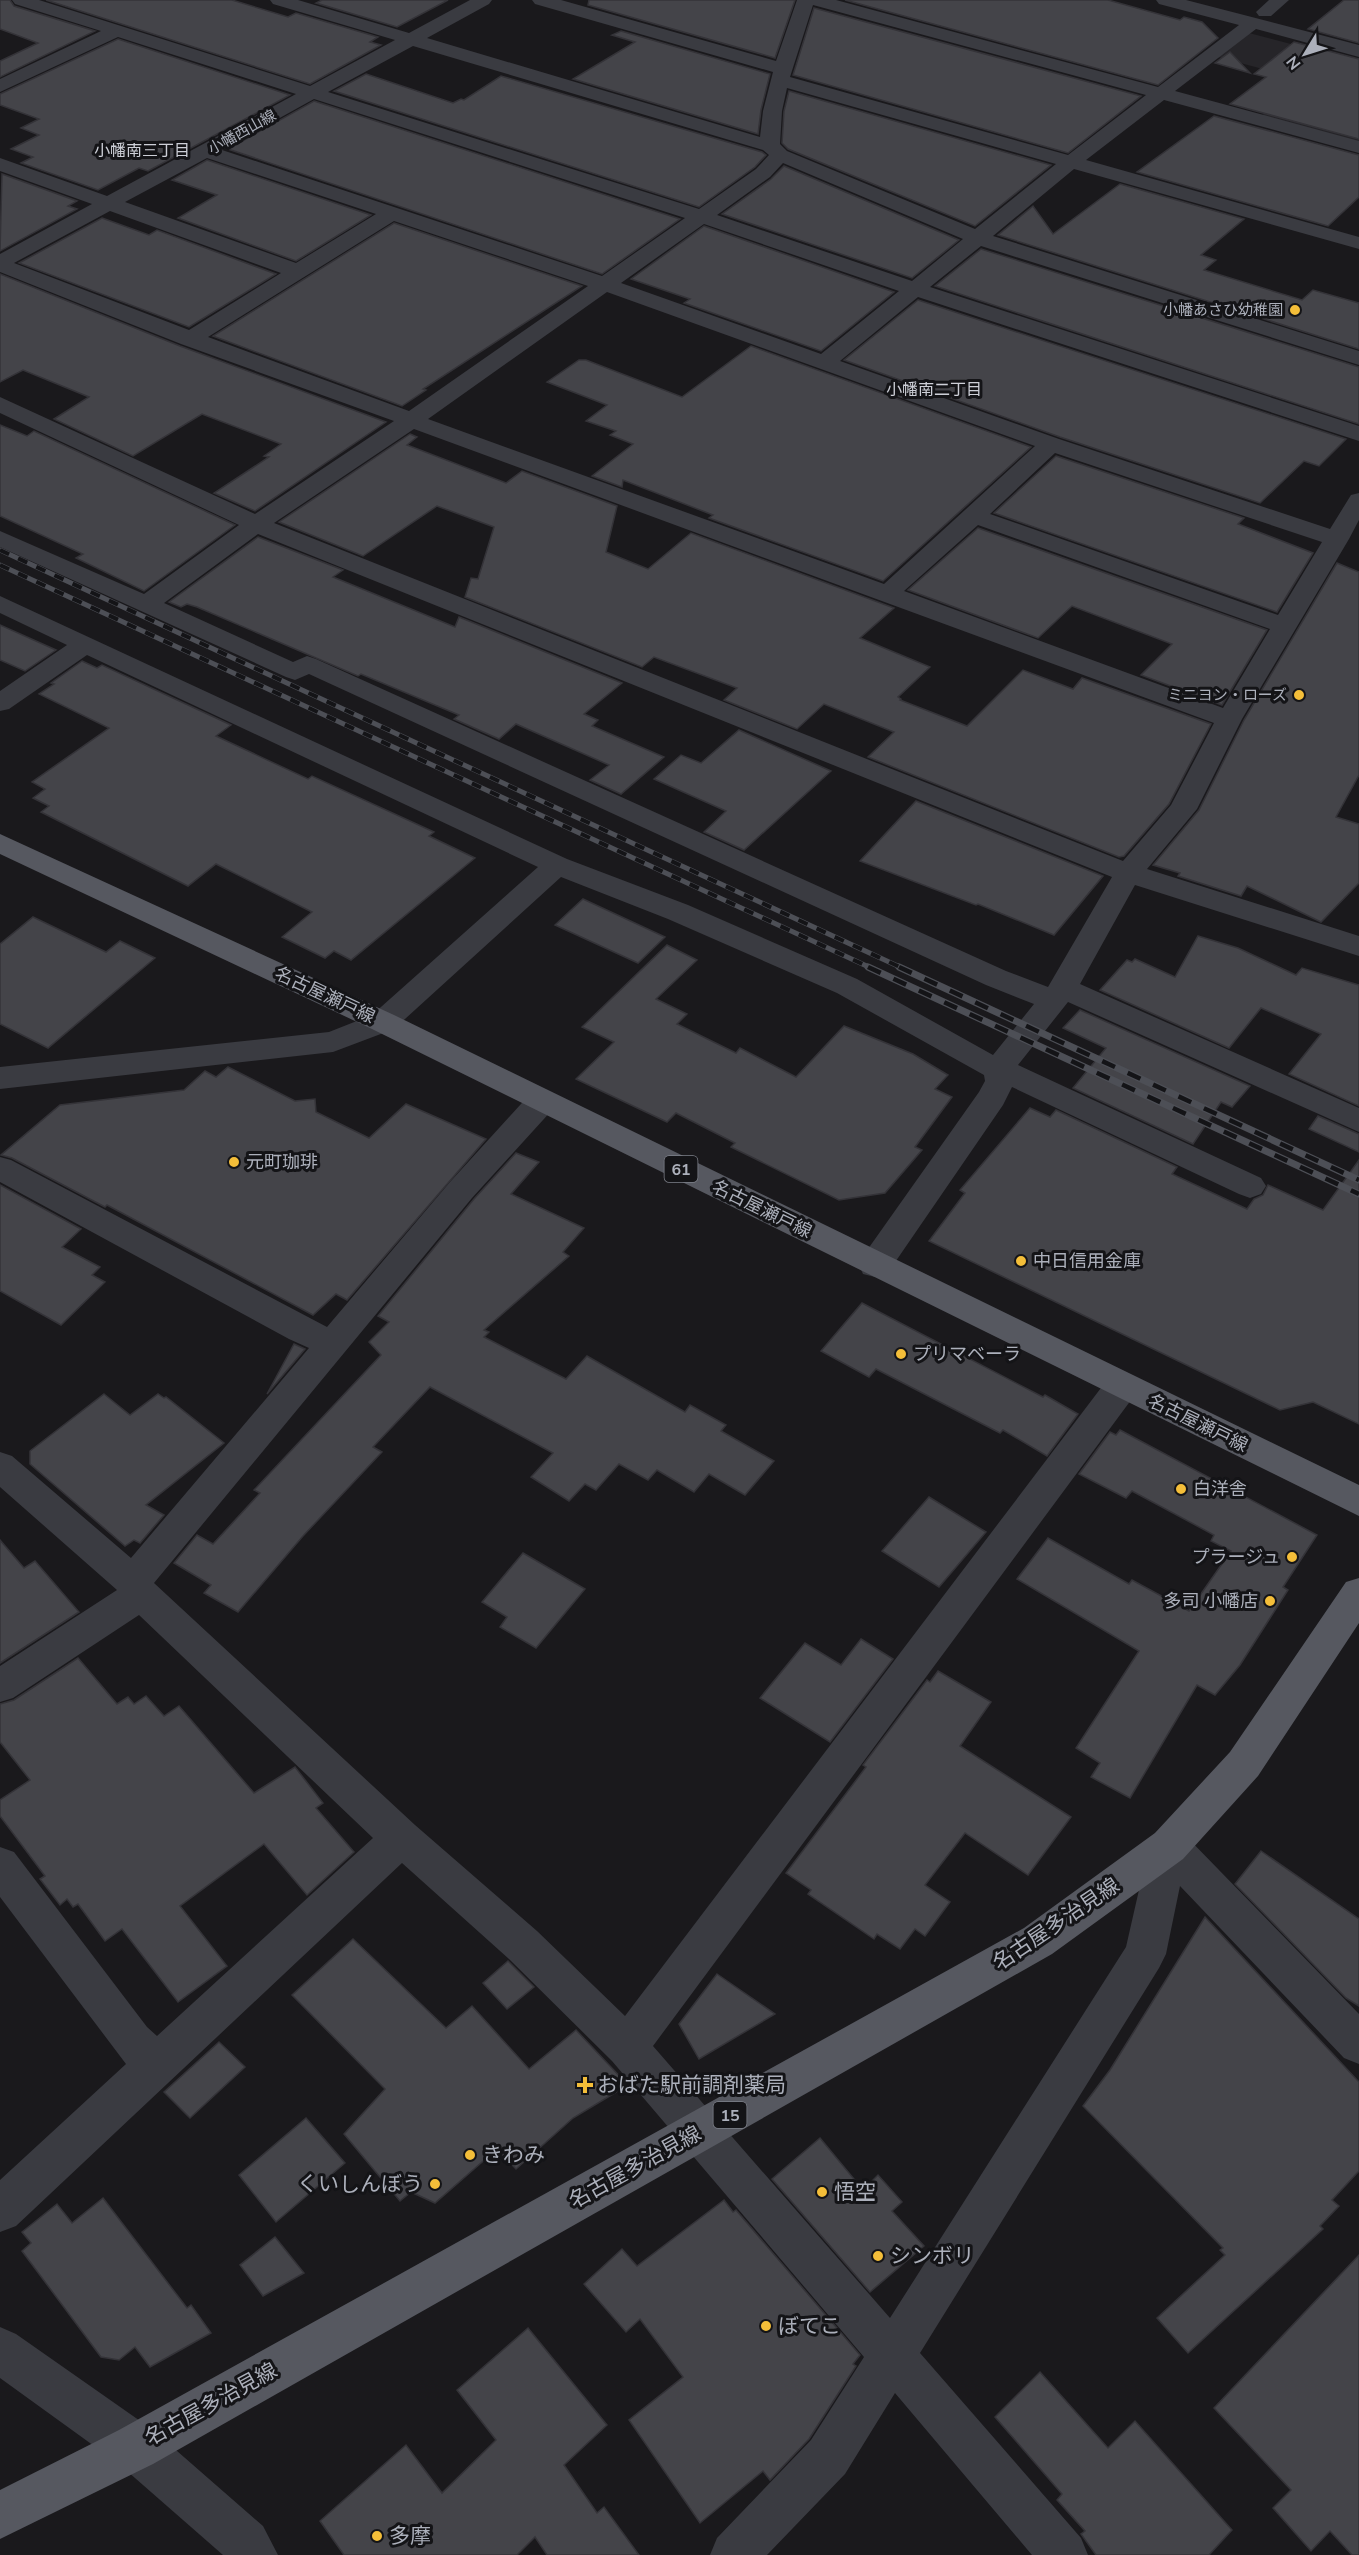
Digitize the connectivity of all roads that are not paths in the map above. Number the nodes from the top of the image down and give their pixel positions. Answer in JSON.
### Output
{"nodes":[{"id":1,"x":21,"y":0,"type":"edge"},
{"id":2,"x":279,"y":0,"type":"edge"},
{"id":3,"x":483,"y":0,"type":"edge"},
{"id":4,"x":541,"y":0,"type":"edge"},
{"id":5,"x":806,"y":0,"type":"edge"},
{"id":6,"x":816,"y":0,"type":"edge"},
{"id":7,"x":1165,"y":0,"type":"edge"},
{"id":8,"x":1217,"y":0,"type":"edge"},
{"id":9,"x":1280,"y":0,"type":"edge"},
{"id":10,"x":1259,"y":17,"type":"junction"},
{"id":11,"x":116,"y":31,"type":"junction"},
{"id":12,"x":1359,"y":36,"type":"edge"},
{"id":13,"x":410,"y":39,"type":"junction"},
{"id":14,"x":1359,"y":51,"type":"edge"},
{"id":15,"x":0,"y":70,"type":"edge"},
{"id":16,"x":782,"y":75,"type":"junction"},
{"id":17,"x":20,"y":76,"type":"junction"},
{"id":18,"x":0,"y":86,"type":"edge"},
{"id":19,"x":312,"y":93,"type":"junction"},
{"id":20,"x":1162,"y":93,"type":"junction"},
{"id":21,"x":1359,"y":147,"type":"edge"},
{"id":22,"x":775,"y":150,"type":"junction"},
{"id":23,"x":206,"y":151,"type":"junction"},
{"id":24,"x":1072,"y":161,"type":"junction"},
{"id":25,"x":0,"y":165,"type":"edge"},
{"id":26,"x":109,"y":204,"type":"junction"},
{"id":27,"x":392,"y":213,"type":"junction"},
{"id":28,"x":700,"y":216,"type":"junction"},
{"id":29,"x":978,"y":238,"type":"junction"},
{"id":30,"x":1359,"y":243,"type":"edge"},
{"id":31,"x":0,"y":264,"type":"edge"},
{"id":32,"x":297,"y":271,"type":"junction"},
{"id":33,"x":604,"y":284,"type":"junction"},
{"id":34,"x":912,"y":288,"type":"junction"},
{"id":35,"x":189,"y":339,"type":"junction"},
{"id":36,"x":1359,"y":358,"type":"edge"},
{"id":37,"x":825,"y":362,"type":"junction"},
{"id":38,"x":0,"y":404,"type":"edge"},
{"id":39,"x":410,"y":421,"type":"junction"},
{"id":40,"x":1359,"y":434,"type":"edge"},
{"id":41,"x":1051,"y":444,"type":"junction"},
{"id":42,"x":1359,"y":500,"type":"edge"},
{"id":43,"x":974,"y":516,"type":"junction"},
{"id":44,"x":256,"y":524,"type":"junction"},
{"id":45,"x":0,"y":538,"type":"edge"},
{"id":46,"x":1337,"y":539,"type":"junction"},
{"id":47,"x":889,"y":592,"type":"junction"},
{"id":48,"x":0,"y":604,"type":"edge"},
{"id":49,"x":146,"y":604,"type":"junction"},
{"id":50,"x":1285,"y":626,"type":"junction"},
{"id":51,"x":84,"y":645,"type":"junction"},
{"id":52,"x":0,"y":703,"type":"edge"},
{"id":53,"x":1229,"y":720,"type":"junction"},
{"id":54,"x":0,"y":843,"type":"edge"},
{"id":55,"x":557,"y":865,"type":"junction"},
{"id":56,"x":1128,"y":873,"type":"junction"},
{"id":57,"x":1359,"y":946,"type":"edge"},
{"id":58,"x":1059,"y":994,"type":"junction"},
{"id":59,"x":384,"y":1022,"type":"junction"},
{"id":60,"x":998,"y":1069,"type":"junction"},
{"id":61,"x":0,"y":1078,"type":"edge"},
{"id":62,"x":542,"y":1101,"type":"junction"},
{"id":63,"x":1359,"y":1121,"type":"edge"},
{"id":64,"x":0,"y":1168,"type":"edge"},
{"id":65,"x":1250,"y":1186,"type":"dead end"},
{"id":66,"x":875,"y":1265,"type":"junction"},
{"id":67,"x":334,"y":1344,"type":"junction"},
{"id":68,"x":1122,"y":1386,"type":"junction"},
{"id":69,"x":0,"y":1466,"type":"edge"},
{"id":70,"x":1359,"y":1501,"type":"edge"},
{"id":71,"x":137,"y":1588,"type":"junction"},
{"id":72,"x":1359,"y":1593,"type":"edge"},
{"id":73,"x":0,"y":1686,"type":"edge"},
{"id":74,"x":401,"y":1838,"type":"junction"},
{"id":75,"x":1169,"y":1846,"type":"junction"},
{"id":76,"x":0,"y":1865,"type":"edge"},
{"id":77,"x":1359,"y":2044,"type":"edge"},
{"id":78,"x":627,"y":2047,"type":"junction"},
{"id":79,"x":155,"y":2064,"type":"junction"},
{"id":80,"x":699,"y":2132,"type":"junction"},
{"id":81,"x":0,"y":2210,"type":"edge"},
{"id":82,"x":0,"y":2350,"type":"edge"},
{"id":83,"x":893,"y":2358,"type":"junction"},
{"id":84,"x":136,"y":2447,"type":"junction"},
{"id":85,"x":0,"y":2515,"type":"edge"},
{"id":86,"x":254,"y":2555,"type":"edge"},
{"id":87,"x":734,"y":2555,"type":"edge"},
{"id":88,"x":1064,"y":2555,"type":"edge"}],
"edges":[{"from":1,"to":11,"type":"street"},
{"from":2,"to":13,"type":"street"},
{"from":3,"to":13,"type":"street","name":"小幡西山線"},
{"from":4,"to":16,"type":"street"},
{"from":5,"to":16,"type":"street"},
{"from":6,"to":20,"type":"street"},
{"from":7,"to":10,"type":"street"},
{"from":8,"to":10,"type":"street"},
{"from":9,"to":10,"type":"street"},
{"from":10,"to":12,"type":"street"},
{"from":10,"to":14,"type":"street"},
{"from":10,"to":20,"type":"street"},
{"from":11,"to":17,"type":"street"},
{"from":11,"to":19,"type":"street"},
{"from":13,"to":19,"type":"street","name":"小幡西山線"},
{"from":13,"to":22,"type":"street"},
{"from":15,"to":17,"type":"street"},
{"from":16,"to":22,"type":"street"},
{"from":16,"to":24,"type":"street"},
{"from":17,"to":18,"type":"street"},
{"from":19,"to":23,"type":"street","name":"小幡西山線"},
{"from":19,"to":28,"type":"street"},
{"from":20,"to":21,"type":"street"},
{"from":20,"to":24,"type":"street"},
{"from":22,"to":28,"type":"street"},
{"from":22,"to":29,"type":"street"},
{"from":23,"to":26,"type":"street","name":"小幡西山線"},
{"from":23,"to":27,"type":"street"},
{"from":24,"to":29,"type":"street"},
{"from":24,"to":30,"type":"street"},
{"from":25,"to":26,"type":"street"},
{"from":26,"to":31,"type":"street","name":"小幡西山線"},
{"from":26,"to":32,"type":"street"},
{"from":27,"to":32,"type":"street"},
{"from":27,"to":33,"type":"street"},
{"from":28,"to":33,"type":"street"},
{"from":28,"to":34,"type":"street"},
{"from":29,"to":34,"type":"street"},
{"from":29,"to":36,"type":"street"},
{"from":31,"to":35,"type":"street"},
{"from":32,"to":35,"type":"street"},
{"from":33,"to":37,"type":"street"},
{"from":33,"to":39,"type":"street"},
{"from":34,"to":37,"type":"street"},
{"from":34,"to":40,"type":"street"},
{"from":35,"to":39,"type":"street"},
{"from":37,"to":41,"type":"street"},
{"from":38,"to":44,"type":"street"},
{"from":39,"to":44,"type":"street"},
{"from":39,"to":47,"type":"street"},
{"from":41,"to":43,"type":"street"},
{"from":41,"to":46,"type":"street"},
{"from":42,"to":46,"type":"street"},
{"from":43,"to":47,"type":"street"},
{"from":43,"to":50,"type":"street"},
{"from":44,"to":49,"type":"street"},
{"from":44,"to":56,"type":"street"},
{"from":45,"to":49,"type":"street"},
{"from":46,"to":50,"type":"street"},
{"from":47,"to":53,"type":"street"},
{"from":48,"to":51,"type":"street"},
{"from":49,"to":58,"type":"street"},
{"from":50,"to":53,"type":"street"},
{"from":51,"to":52,"type":"street"},
{"from":51,"to":55,"type":"street"},
{"from":53,"to":56,"type":"street"},
{"from":54,"to":59,"type":"main road","name":"名古屋瀬戸線","number":"61"},
{"from":55,"to":59,"type":"street"},
{"from":55,"to":60,"type":"street"},
{"from":56,"to":57,"type":"street"},
{"from":56,"to":58,"type":"street"},
{"from":58,"to":60,"type":"street"},
{"from":58,"to":63,"type":"street"},
{"from":59,"to":61,"type":"street"},
{"from":59,"to":62,"type":"main road","name":"名古屋瀬戸線","number":"61"},
{"from":60,"to":65,"type":"street"},
{"from":60,"to":66,"type":"street"},
{"from":62,"to":66,"type":"main road","name":"名古屋瀬戸線","number":"61"},
{"from":62,"to":67,"type":"street"},
{"from":64,"to":67,"type":"street"},
{"from":66,"to":68,"type":"main road","name":"名古屋瀬戸線","number":"61"},
{"from":67,"to":71,"type":"street"},
{"from":68,"to":70,"type":"main road","name":"名古屋瀬戸線","number":"61"},
{"from":68,"to":78,"type":"street"},
{"from":69,"to":71,"type":"street"},
{"from":71,"to":73,"type":"street"},
{"from":71,"to":74,"type":"street"},
{"from":72,"to":75,"type":"main road","name":"名古屋多治見線","number":"15"},
{"from":74,"to":78,"type":"street"},
{"from":74,"to":79,"type":"street"},
{"from":75,"to":77,"type":"street"},
{"from":75,"to":80,"type":"main road","name":"名古屋多治見線","number":"15"},
{"from":75,"to":83,"type":"street"},
{"from":76,"to":79,"type":"street"},
{"from":78,"to":80,"type":"street"},
{"from":79,"to":81,"type":"street"},
{"from":80,"to":83,"type":"street"},
{"from":80,"to":84,"type":"main road","name":"名古屋多治見線","number":"15"},
{"from":82,"to":84,"type":"street"},
{"from":83,"to":87,"type":"street"},
{"from":83,"to":88,"type":"street"},
{"from":84,"to":85,"type":"main road","name":"名古屋多治見線","number":"15"},
{"from":84,"to":86,"type":"street"}]}
